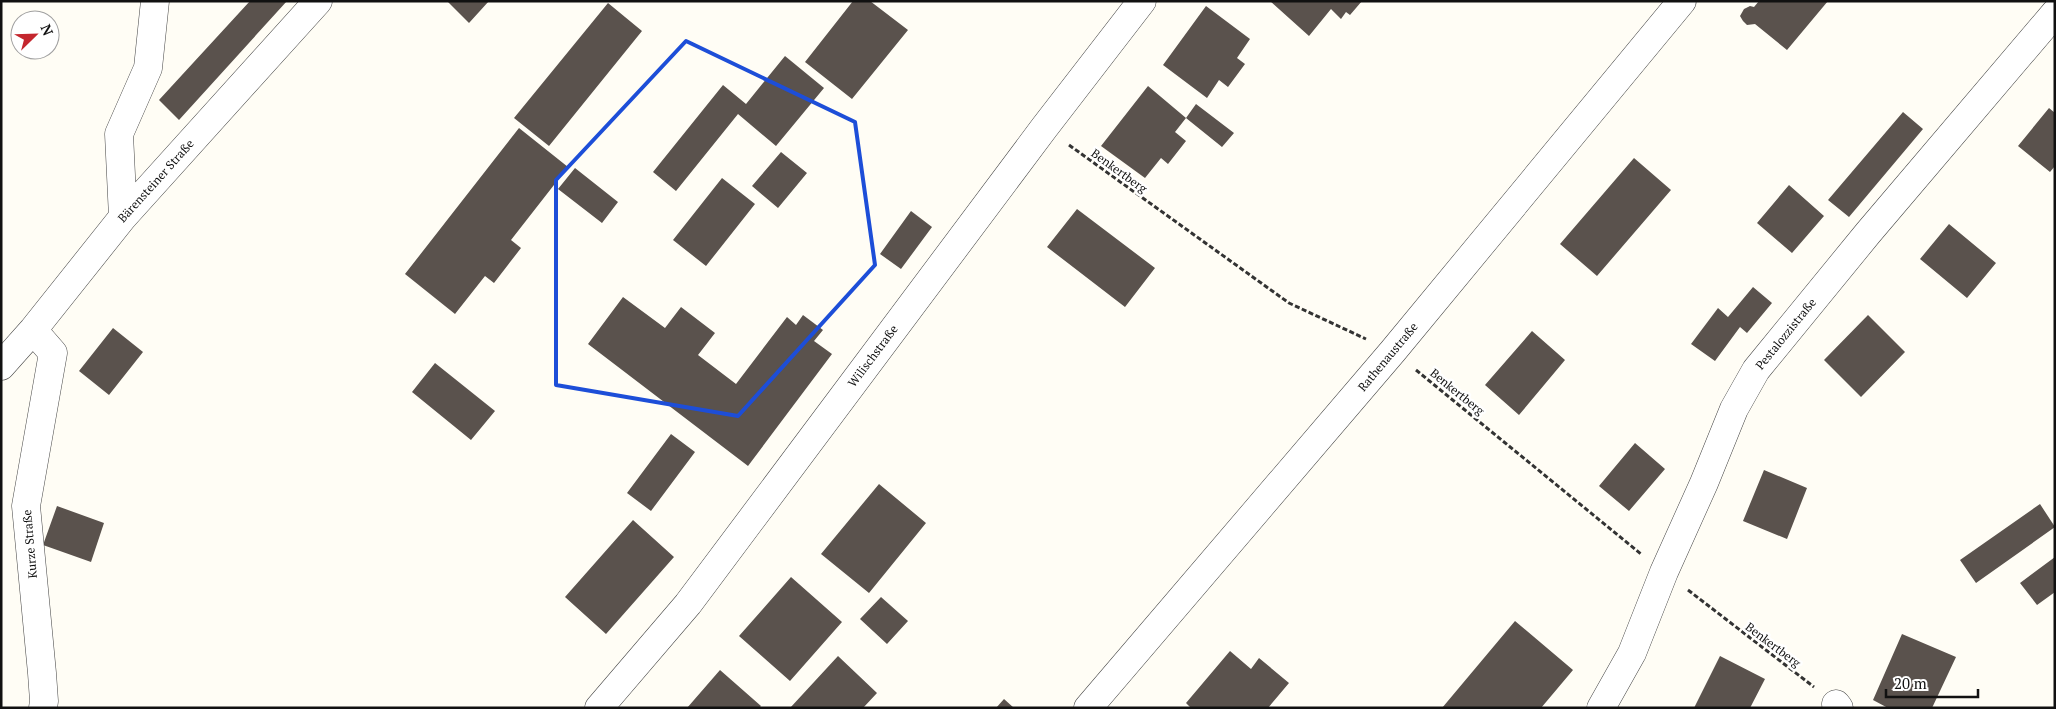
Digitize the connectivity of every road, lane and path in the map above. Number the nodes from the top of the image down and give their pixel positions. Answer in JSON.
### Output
{"nodes":[{"id":1,"x":155,"y":1,"type":"edge"},
{"id":2,"x":318,"y":1,"type":"edge"},
{"id":3,"x":1142,"y":1,"type":"edge"},
{"id":4,"x":1682,"y":1,"type":"edge"},
{"id":5,"x":2055,"y":12,"type":"edge"},
{"id":6,"x":1044,"y":128,"type":"junction"},
{"id":7,"x":123,"y":217,"type":"junction"},
{"id":8,"x":34,"y":330,"type":"junction"},
{"id":9,"x":1393,"y":351,"type":"junction"},
{"id":10,"x":1,"y":366,"type":"edge"},
{"id":11,"x":1664,"y":572,"type":"junction"},
{"id":12,"x":1838,"y":706,"type":"edge"},
{"id":13,"x":43,"y":708,"type":"edge"},
{"id":14,"x":599,"y":708,"type":"edge"},
{"id":15,"x":1088,"y":708,"type":"edge"},
{"id":16,"x":1601,"y":708,"type":"edge"}],
"edges":[{"from":1,"to":7,"type":"street"},
{"from":2,"to":7,"type":"street","name":"Bärensteiner Straße"},
{"from":3,"to":6,"type":"street","name":"Wilischstraße"},
{"from":4,"to":9,"type":"street","name":"Rathenaustraße"},
{"from":5,"to":11,"type":"street","name":"Pestalozzistraße"},
{"from":6,"to":9,"type":"path","name":"Benkertberg"},
{"from":6,"to":14,"type":"street","name":"Wilischstraße"},
{"from":7,"to":8,"type":"street","name":"Bärensteiner Straße"},
{"from":8,"to":10,"type":"street","name":"Bärensteiner Straße"},
{"from":8,"to":13,"type":"street","name":"Kurze Straße"},
{"from":9,"to":11,"type":"path","name":"Benkertberg"},
{"from":9,"to":15,"type":"street","name":"Rathenaustraße"},
{"from":11,"to":12,"type":"path","name":"Benkertberg"},
{"from":11,"to":16,"type":"street","name":"Pestalozzistraße"}]}
